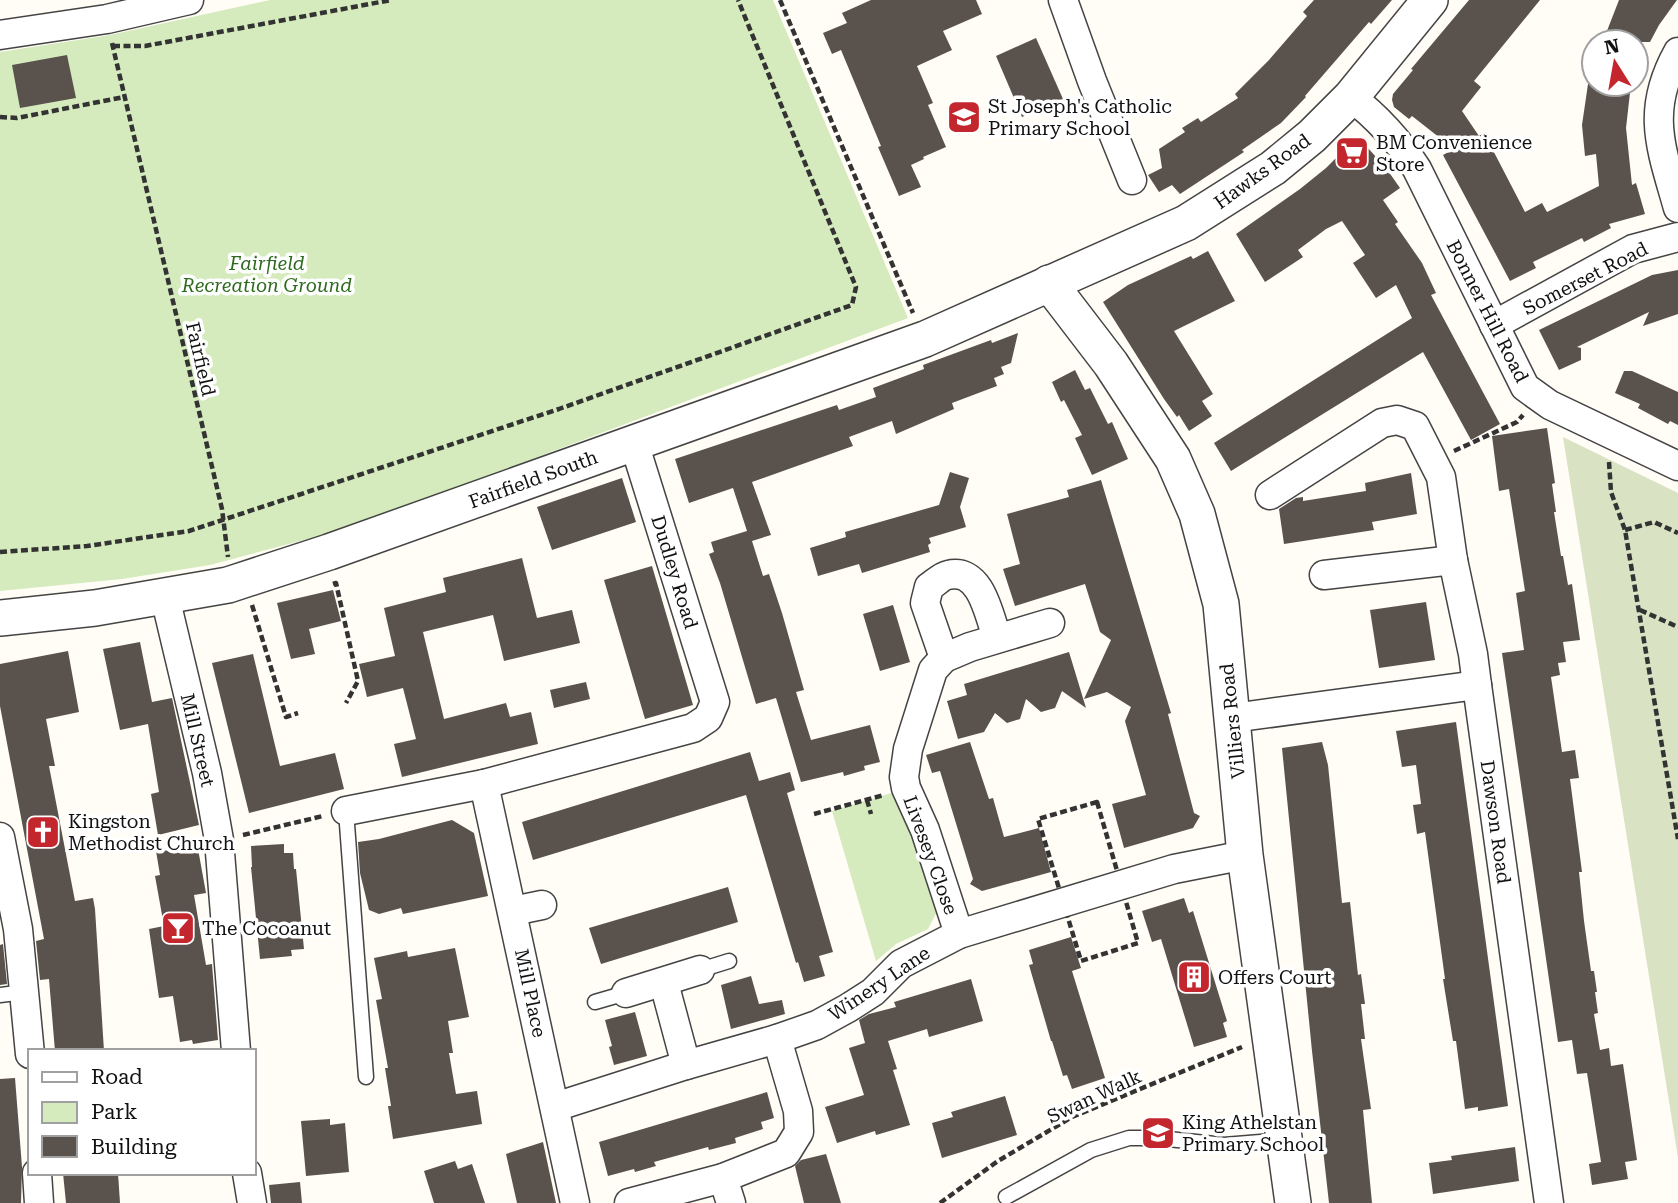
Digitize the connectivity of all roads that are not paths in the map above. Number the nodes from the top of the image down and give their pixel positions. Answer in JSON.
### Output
{"nodes":[{"id":1,"x":189,"y":0,"type":"edge"},
{"id":2,"x":1063,"y":0,"type":"edge"},
{"id":3,"x":1430,"y":0,"type":"edge"},
{"id":4,"x":93,"y":13,"type":"edge"},
{"id":5,"x":0,"y":35,"type":"edge"},
{"id":6,"x":1678,"y":52,"type":"edge"},
{"id":7,"x":1351,"y":97,"type":"junction"},
{"id":8,"x":1132,"y":180,"type":"dead end"},
{"id":9,"x":1678,"y":208,"type":"edge"},
{"id":10,"x":1678,"y":237,"type":"edge"},
{"id":11,"x":1049,"y":283,"type":"junction"},
{"id":12,"x":1494,"y":325,"type":"junction"},
{"id":13,"x":634,"y":443,"type":"junction"},
{"id":14,"x":1678,"y":466,"type":"edge"},
{"id":15,"x":1270,"y":495,"type":"dead end"},
{"id":16,"x":1453,"y":560,"type":"junction"},
{"id":17,"x":1324,"y":575,"type":"dead end"},
{"id":18,"x":166,"y":597,"type":"junction"},
{"id":19,"x":0,"y":618,"type":"edge"},
{"id":20,"x":1050,"y":623,"type":"dead end"},
{"id":21,"x":997,"y":638,"type":"junction"},
{"id":22,"x":944,"y":659,"type":"junction"},
{"id":23,"x":1477,"y":685,"type":"junction"},
{"id":24,"x":1233,"y":718,"type":"junction"},
{"id":25,"x":484,"y":784,"type":"junction"},
{"id":26,"x":345,"y":811,"type":"joint"},
{"id":27,"x":0,"y":837,"type":"edge"},
{"id":28,"x":1245,"y":855,"type":"junction"},
{"id":29,"x":542,"y":905,"type":"dead end"},
{"id":30,"x":513,"y":911,"type":"junction"},
{"id":31,"x":959,"y":934,"type":"junction"},
{"id":32,"x":729,"y":961,"type":"dead end"},
{"id":33,"x":700,"y":970,"type":"joint"},
{"id":34,"x":664,"y":983,"type":"junction"},
{"id":35,"x":12,"y":993,"type":"edge"},
{"id":36,"x":626,"y":993,"type":"joint"},
{"id":37,"x":595,"y":1002,"type":"dead end"},
{"id":38,"x":777,"y":1039,"type":"junction"},
{"id":39,"x":29,"y":1049,"type":"edge"},
{"id":40,"x":236,"y":1049,"type":"edge"},
{"id":41,"x":686,"y":1065,"type":"junction"},
{"id":42,"x":366,"y":1077,"type":"dead end"},
{"id":43,"x":555,"y":1107,"type":"junction"},
{"id":44,"x":1286,"y":1139,"type":"junction"},
{"id":45,"x":37,"y":1175,"type":"edge"},
{"id":46,"x":247,"y":1175,"type":"edge"},
{"id":47,"x":727,"y":1191,"type":"edge"},
{"id":48,"x":1006,"y":1197,"type":"dead end"},
{"id":49,"x":39,"y":1203,"type":"edge"},
{"id":50,"x":252,"y":1203,"type":"edge"},
{"id":51,"x":575,"y":1203,"type":"edge"},
{"id":52,"x":629,"y":1203,"type":"edge"},
{"id":53,"x":1293,"y":1203,"type":"edge"},
{"id":54,"x":1549,"y":1203,"type":"edge"}],
"edges":[{"from":1,"to":4,"type":"street"},
{"from":2,"to":8,"type":"street"},
{"from":3,"to":7,"type":"street","name":"Hawks Road"},
{"from":4,"to":5,"type":"street"},
{"from":6,"to":9,"type":"street"},
{"from":7,"to":11,"type":"street","name":"Hawks Road"},
{"from":7,"to":12,"type":"street","name":"Bonner Hill Road"},
{"from":10,"to":12,"type":"street","name":"Somerset Road"},
{"from":11,"to":13,"type":"street","name":"Fairfield South"},
{"from":11,"to":24,"type":"street","name":"Villiers Road"},
{"from":12,"to":14,"type":"street","name":"Bonner Hill Road"},
{"from":13,"to":18,"type":"street","name":"Fairfield South"},
{"from":13,"to":25,"type":"street","name":"Dudley Road"},
{"from":15,"to":16,"type":"street","name":"Dawson Road"},
{"from":16,"to":17,"type":"street"},
{"from":16,"to":23,"type":"street","name":"Dawson Road"},
{"from":18,"to":19,"type":"street","name":"Fairfield South"},
{"from":18,"to":40,"type":"street","name":"Mill Street"},
{"from":20,"to":21,"type":"street"},
{"from":21,"to":22,"type":"street"},
{"from":21,"to":22,"type":"street"},
{"from":22,"to":31,"type":"street","name":"Livesey Close"},
{"from":23,"to":24,"type":"street"},
{"from":23,"to":54,"type":"street","name":"Dawson Road"},
{"from":24,"to":28,"type":"street","name":"Villiers Road"},
{"from":25,"to":26,"type":"street"},
{"from":25,"to":30,"type":"street","name":"Mill Place"},
{"from":26,"to":42,"type":"lane"},
{"from":27,"to":35,"type":"street"},
{"from":28,"to":31,"type":"street","name":"Winery Lane"},
{"from":28,"to":44,"type":"street","name":"Villiers Road"},
{"from":29,"to":30,"type":"street"},
{"from":30,"to":43,"type":"street","name":"Mill Place"},
{"from":31,"to":38,"type":"street","name":"Winery Lane"},
{"from":32,"to":33,"type":"lane"},
{"from":33,"to":34,"type":"street"},
{"from":34,"to":36,"type":"street"},
{"from":34,"to":41,"type":"street"},
{"from":35,"to":39,"type":"street"},
{"from":36,"to":37,"type":"lane"},
{"from":38,"to":41,"type":"street","name":"Winery Lane"},
{"from":38,"to":47,"type":"street"},
{"from":41,"to":43,"type":"street","name":"Winery Lane"},
{"from":43,"to":51,"type":"street","name":"Mill Place"},
{"from":44,"to":48,"type":"lane"},
{"from":44,"to":53,"type":"street","name":"Villiers Road"},
{"from":45,"to":49,"type":"street"},
{"from":46,"to":50,"type":"street"},
{"from":47,"to":52,"type":"street"}]}
